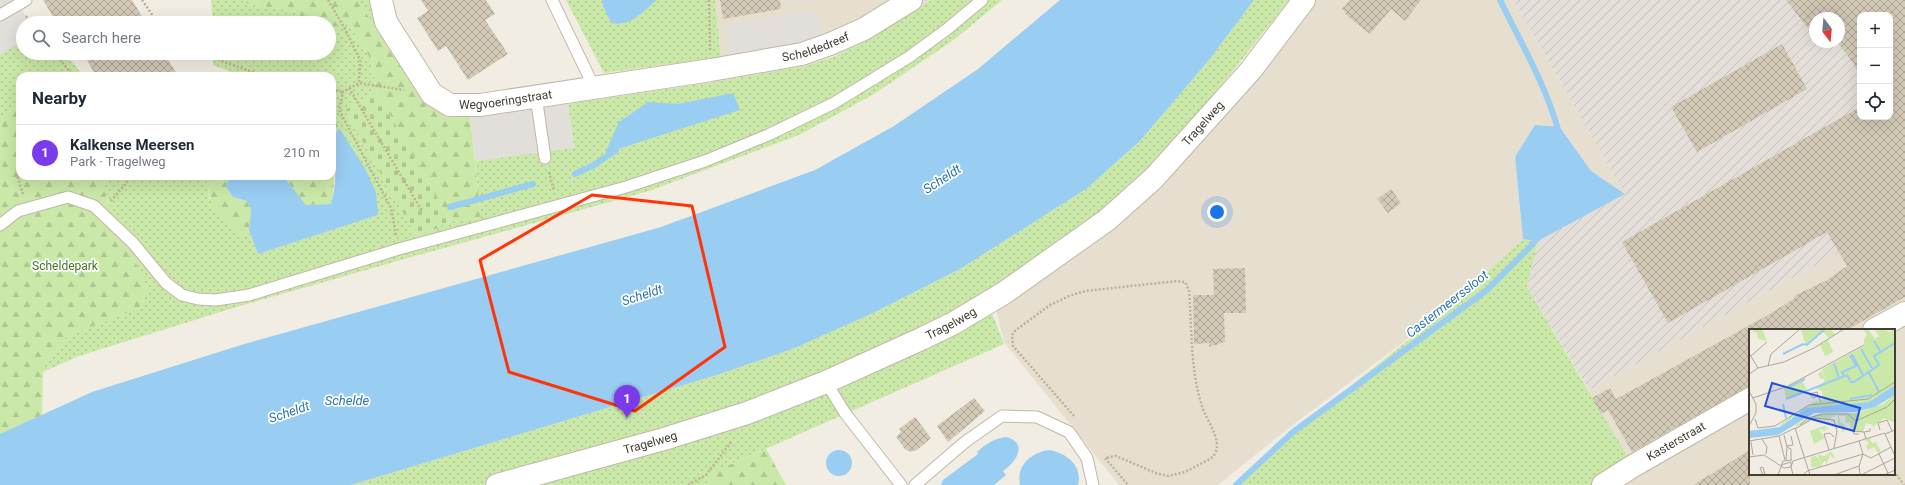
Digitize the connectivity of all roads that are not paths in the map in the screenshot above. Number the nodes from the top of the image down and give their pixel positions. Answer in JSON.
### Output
{"nodes":[{"id":1,"x":26,"y":0,"type":"edge"},
{"id":2,"x":382,"y":0,"type":"edge"},
{"id":3,"x":552,"y":0,"type":"edge"},
{"id":4,"x":911,"y":0,"type":"edge"},
{"id":5,"x":982,"y":0,"type":"edge"},
{"id":6,"x":1304,"y":0,"type":"edge"},
{"id":7,"x":0,"y":15,"type":"edge"},
{"id":8,"x":594,"y":87,"type":"junction"},
{"id":9,"x":536,"y":96,"type":"junction"},
{"id":10,"x":545,"y":158,"type":"road end"},
{"id":11,"x":0,"y":225,"type":"edge"},
{"id":12,"x":1905,"y":313,"type":"edge"},
{"id":13,"x":1876,"y":329,"type":"edge"},
{"id":14,"x":826,"y":382,"type":"junction"},
{"id":15,"x":1749,"y":401,"type":"edge"},
{"id":16,"x":497,"y":485,"type":"edge"},
{"id":17,"x":901,"y":485,"type":"edge"},
{"id":18,"x":915,"y":485,"type":"edge"},
{"id":19,"x":1093,"y":485,"type":"edge"},
{"id":20,"x":1603,"y":485,"type":"edge"}],
"edges":[{"from":1,"to":7,"type":"lane"},
{"from":2,"to":9,"type":"street","name":"Wegvoeringstraat"},
{"from":3,"to":8,"type":"lane"},
{"from":4,"to":8,"type":"street","name":"Scheldedreef"},
{"from":5,"to":11,"type":"lane"},
{"from":6,"to":14,"type":"street","name":"Tragelweg"},
{"from":8,"to":9,"type":"street","name":"Wegvoeringstraat"},
{"from":9,"to":10,"type":"lane"},
{"from":12,"to":13,"type":"street"},
{"from":14,"to":16,"type":"street","name":"Tragelweg"},
{"from":14,"to":17,"type":"lane"},
{"from":15,"to":20,"type":"street","name":"Kasterstraat"},
{"from":18,"to":19,"type":"lane"}]}
